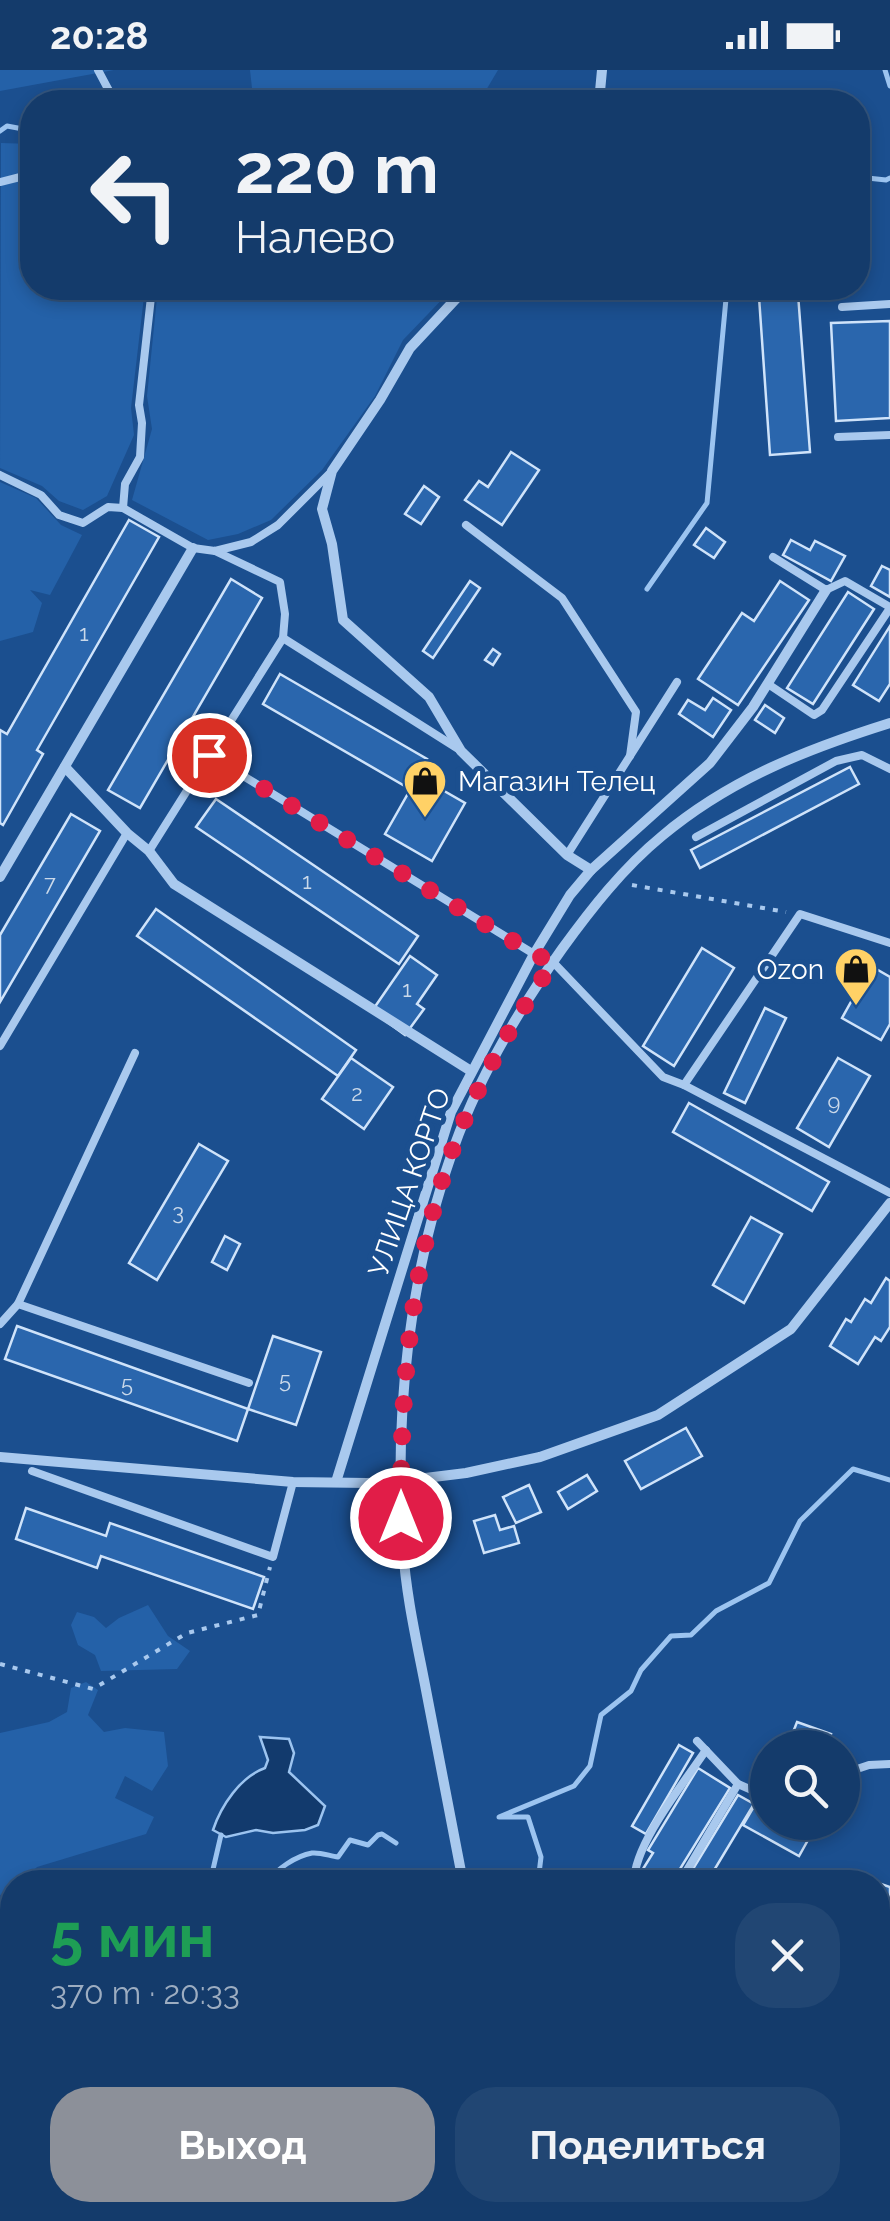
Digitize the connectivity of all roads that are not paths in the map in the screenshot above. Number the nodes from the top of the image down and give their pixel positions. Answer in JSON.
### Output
{"nodes":[{"id":1,"x":151,"y":300,"type":"edge"},
{"id":2,"x":455,"y":300,"type":"edge"},
{"id":3,"x":890,"y":304,"type":"edge"},
{"id":4,"x":842,"y":307,"type":"dead end"},
{"id":5,"x":890,"y":435,"type":"edge"},
{"id":6,"x":838,"y":437,"type":"dead end"},
{"id":7,"x":332,"y":472,"type":"junction"},
{"id":8,"x":0,"y":475,"type":"edge"},
{"id":9,"x":123,"y":508,"type":"junction"},
{"id":10,"x":466,"y":525,"type":"dead end"},
{"id":11,"x":194,"y":548,"type":"junction"},
{"id":12,"x":215,"y":551,"type":"junction"},
{"id":13,"x":774,"y":557,"type":"dead end"},
{"id":14,"x":826,"y":590,"type":"junction"},
{"id":15,"x":890,"y":607,"type":"edge"},
{"id":16,"x":283,"y":638,"type":"junction"},
{"id":17,"x":676,"y":682,"type":"dead end"},
{"id":18,"x":768,"y":684,"type":"junction"},
{"id":19,"x":890,"y":723,"type":"edge"},
{"id":20,"x":461,"y":751,"type":"junction"},
{"id":21,"x":209,"y":755,"type":"junction"},
{"id":22,"x":630,"y":756,"type":"junction"},
{"id":23,"x":65,"y":766,"type":"junction"},
{"id":24,"x":890,"y":769,"type":"edge"},
{"id":25,"x":127,"y":833,"type":"junction"},
{"id":26,"x":696,"y":837,"type":"dead end"},
{"id":27,"x":149,"y":851,"type":"junction"},
{"id":28,"x":567,"y":855,"type":"junction"},
{"id":29,"x":591,"y":870,"type":"junction"},
{"id":30,"x":0,"y":877,"type":"edge"},
{"id":31,"x":890,"y":943,"type":"edge"},
{"id":32,"x":534,"y":954,"type":"junction"},
{"id":33,"x":553,"y":962,"type":"junction"},
{"id":34,"x":0,"y":1046,"type":"edge"},
{"id":35,"x":134,"y":1053,"type":"dead end"},
{"id":36,"x":471,"y":1071,"type":"junction"},
{"id":37,"x":684,"y":1085,"type":"junction"},
{"id":38,"x":890,"y":1193,"type":"edge"},
{"id":39,"x":890,"y":1204,"type":"edge"},
{"id":40,"x":18,"y":1304,"type":"junction"},
{"id":41,"x":0,"y":1324,"type":"edge"},
{"id":42,"x":249,"y":1384,"type":"dead end"},
{"id":43,"x":0,"y":1457,"type":"edge"},
{"id":44,"x":32,"y":1471,"type":"dead end"},
{"id":45,"x":294,"y":1482,"type":"junction"},
{"id":46,"x":336,"y":1482,"type":"junction"},
{"id":47,"x":401,"y":1482,"type":"junction"},
{"id":48,"x":697,"y":1741,"type":"dead end"},
{"id":49,"x":706,"y":1750,"type":"junction"},
{"id":50,"x":890,"y":1764,"type":"edge"},
{"id":51,"x":860,"y":1768,"type":"edge"},
{"id":52,"x":738,"y":1784,"type":"junction"},
{"id":53,"x":750,"y":1789,"type":"edge"},
{"id":54,"x":461,"y":1870,"type":"edge"},
{"id":55,"x":635,"y":1870,"type":"edge"},
{"id":56,"x":687,"y":1870,"type":"edge"}],
"edges":[{"from":1,"to":9,"type":"lane"},
{"from":2,"to":7,"type":"street"},
{"from":3,"to":4,"type":"lane"},
{"from":5,"to":6,"type":"lane"},
{"from":7,"to":12,"type":"lane"},
{"from":7,"to":20,"type":"street"},
{"from":8,"to":9,"type":"lane"},
{"from":9,"to":11,"type":"lane"},
{"from":10,"to":22,"type":"lane"},
{"from":11,"to":12,"type":"lane"},
{"from":11,"to":23,"type":"street"},
{"from":12,"to":16,"type":"lane"},
{"from":13,"to":14,"type":"lane"},
{"from":14,"to":15,"type":"lane"},
{"from":14,"to":18,"type":"street","name":"УЛИЦА КОРТО"},
{"from":15,"to":18,"type":"lane"},
{"from":16,"to":20,"type":"lane"},
{"from":16,"to":21,"type":"lane"},
{"from":17,"to":22,"type":"lane"},
{"from":18,"to":29,"type":"street","name":"УЛИЦА КОРТО"},
{"from":19,"to":33,"type":"street"},
{"from":20,"to":28,"type":"street"},
{"from":21,"to":27,"type":"lane"},
{"from":21,"to":32,"type":"lane"},
{"from":22,"to":28,"type":"lane"},
{"from":23,"to":25,"type":"street"},
{"from":23,"to":30,"type":"street"},
{"from":24,"to":26,"type":"lane"},
{"from":25,"to":27,"type":"street"},
{"from":25,"to":34,"type":"lane"},
{"from":27,"to":36,"type":"street"},
{"from":28,"to":29,"type":"street"},
{"from":29,"to":32,"type":"street","name":"УЛИЦА КОРТО"},
{"from":31,"to":37,"type":"lane"},
{"from":32,"to":33,"type":"lane"},
{"from":32,"to":36,"type":"street","name":"УЛИЦА КОРТО"},
{"from":33,"to":37,"type":"lane"},
{"from":33,"to":47,"type":"street"},
{"from":35,"to":40,"type":"lane"},
{"from":36,"to":46,"type":"street","name":"УЛИЦА КОРТО"},
{"from":37,"to":38,"type":"lane"},
{"from":39,"to":47,"type":"street"},
{"from":40,"to":41,"type":"lane"},
{"from":40,"to":42,"type":"lane"},
{"from":43,"to":45,"type":"street"},
{"from":44,"to":45,"type":"lane"},
{"from":45,"to":46,"type":"street"},
{"from":46,"to":47,"type":"street"},
{"from":47,"to":54,"type":"street"},
{"from":48,"to":49,"type":"lane"},
{"from":49,"to":52,"type":"lane"},
{"from":49,"to":55,"type":"lane"},
{"from":50,"to":51,"type":"lane"},
{"from":52,"to":53,"type":"lane"},
{"from":52,"to":56,"type":"lane"}]}
